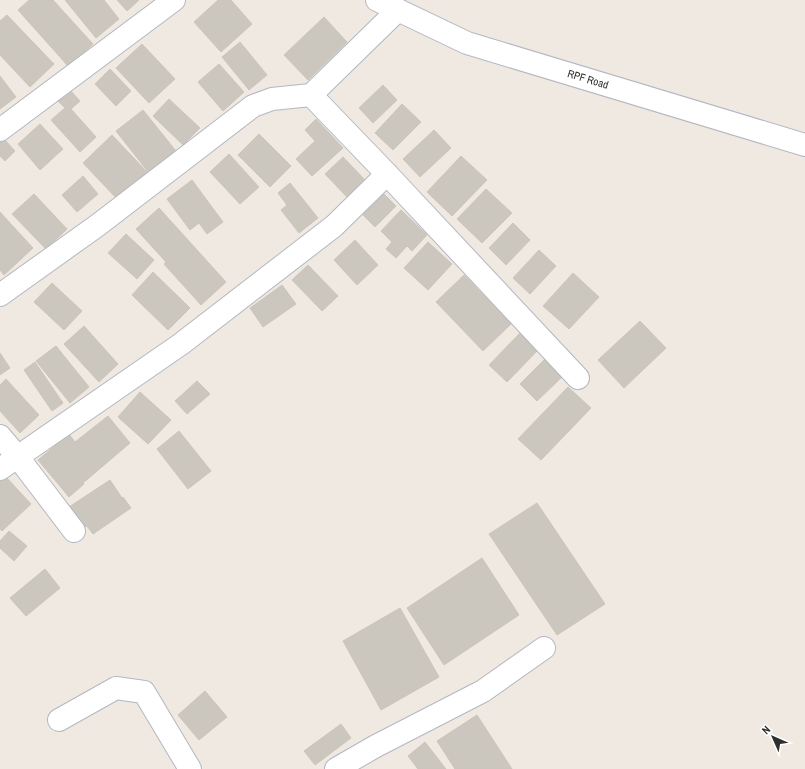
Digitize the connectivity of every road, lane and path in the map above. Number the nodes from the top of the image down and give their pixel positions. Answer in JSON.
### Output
{"nodes":[{"id":1,"x":174,"y":0,"type":"edge"},
{"id":2,"x":377,"y":0,"type":"edge"},
{"id":3,"x":398,"y":10,"type":"junction"},
{"id":4,"x":312,"y":95,"type":"junction"},
{"id":5,"x":0,"y":130,"type":"edge"},
{"id":6,"x":805,"y":144,"type":"edge"},
{"id":7,"x":387,"y":174,"type":"junction"},
{"id":8,"x":0,"y":295,"type":"edge"},
{"id":9,"x":578,"y":378,"type":"dead end"},
{"id":10,"x":0,"y":436,"type":"edge"},
{"id":11,"x":18,"y":456,"type":"junction"},
{"id":12,"x":0,"y":469,"type":"edge"},
{"id":13,"x":74,"y":531,"type":"dead end"},
{"id":14,"x":544,"y":648,"type":"dead end"},
{"id":15,"x":60,"y":720,"type":"dead end"},
{"id":16,"x":190,"y":769,"type":"edge"},
{"id":17,"x":336,"y":769,"type":"edge"}],
"edges":[{"from":1,"to":5,"type":"street"},
{"from":2,"to":3,"type":"street","name":"RPF Road"},
{"from":3,"to":4,"type":"street"},
{"from":3,"to":6,"type":"street","name":"RPF Road"},
{"from":4,"to":7,"type":"street"},
{"from":4,"to":8,"type":"street"},
{"from":7,"to":9,"type":"street"},
{"from":7,"to":11,"type":"street"},
{"from":10,"to":11,"type":"street"},
{"from":11,"to":12,"type":"street"},
{"from":11,"to":13,"type":"street"},
{"from":14,"to":17,"type":"street"},
{"from":15,"to":16,"type":"street"}]}
